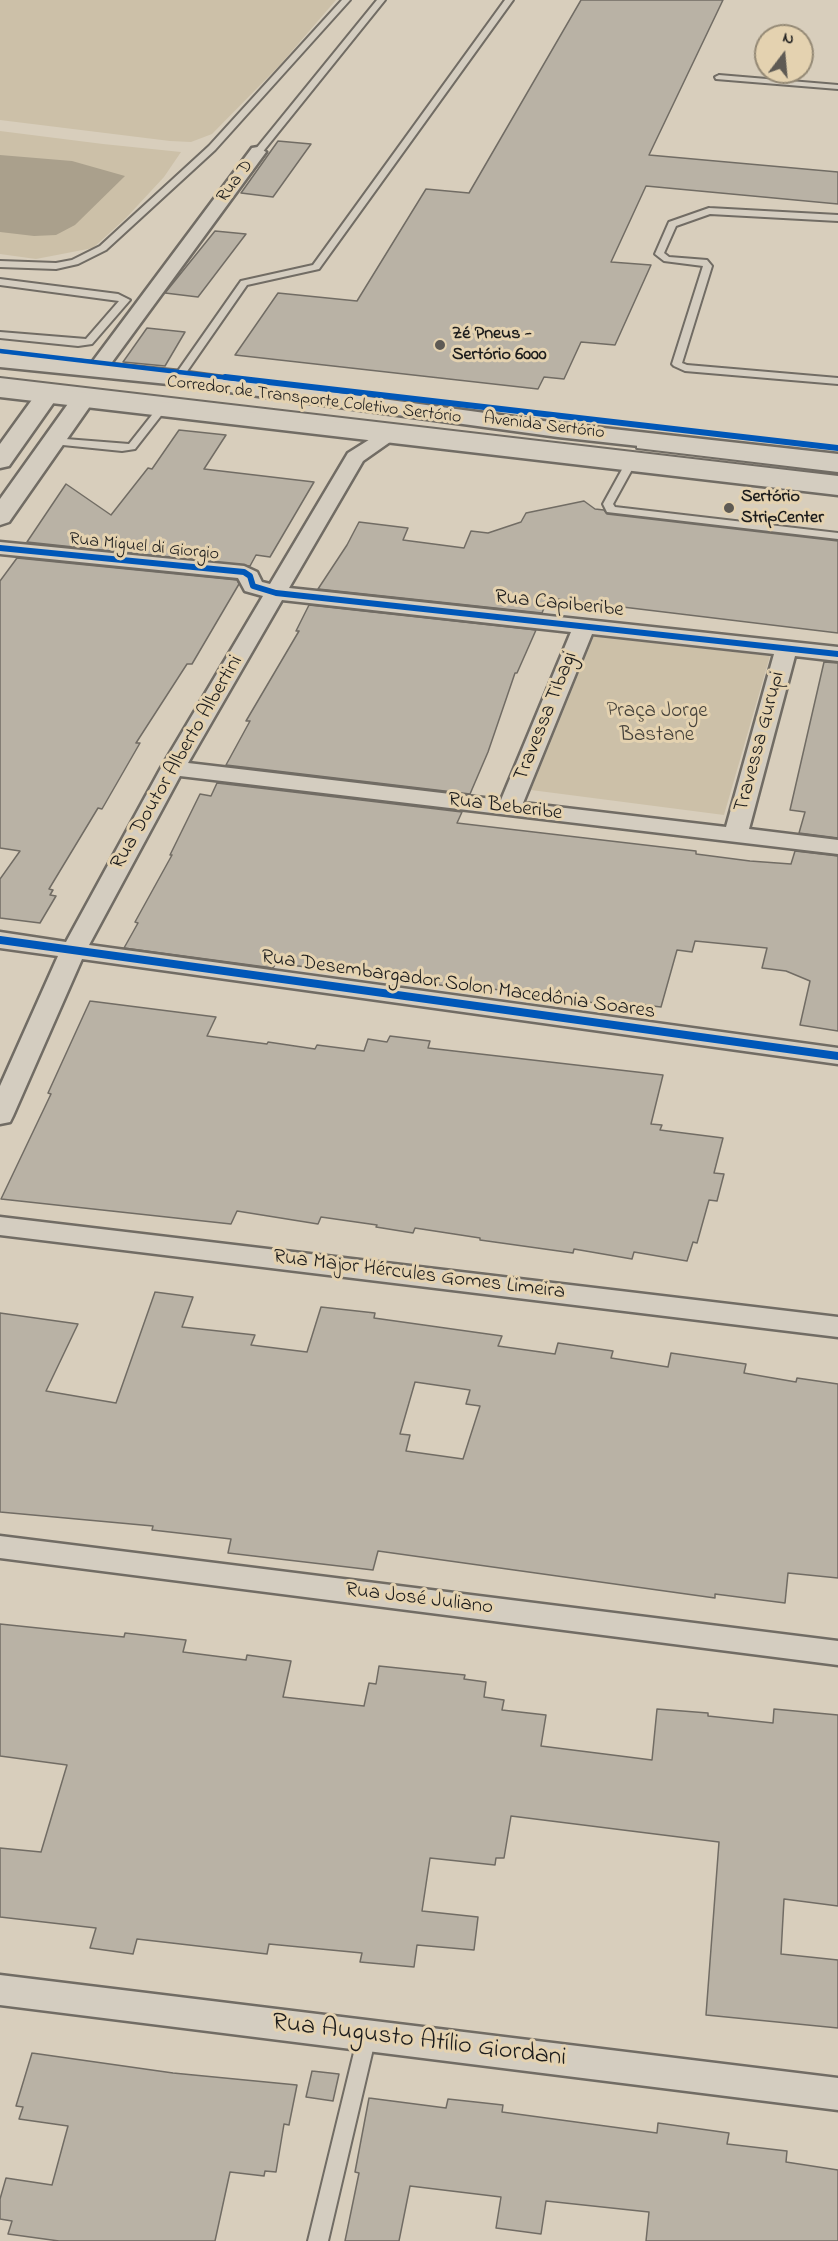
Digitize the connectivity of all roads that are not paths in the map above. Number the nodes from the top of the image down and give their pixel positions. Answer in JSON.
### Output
{"nodes":[{"id":1,"x":346,"y":0,"type":"edge"},
{"id":2,"x":381,"y":0,"type":"edge"},
{"id":3,"x":509,"y":0,"type":"edge"},
{"id":4,"x":719,"y":76,"type":"dead end"},
{"id":5,"x":838,"y":87,"type":"edge"},
{"id":6,"x":258,"y":152,"type":"joint"},
{"id":7,"x":838,"y":218,"type":"edge"},
{"id":8,"x":0,"y":264,"type":"edge"},
{"id":9,"x":0,"y":282,"type":"edge"},
{"id":10,"x":0,"y":335,"type":"edge"},
{"id":11,"x":0,"y":360,"type":"edge"},
{"id":12,"x":0,"y":372,"type":"edge"},
{"id":13,"x":177,"y":378,"type":"junction"},
{"id":14,"x":0,"y":381,"type":"edge"},
{"id":15,"x":838,"y":381,"type":"edge"},
{"id":16,"x":73,"y":387,"type":"junction"},
{"id":17,"x":248,"y":389,"type":"junction"},
{"id":18,"x":0,"y":390,"type":"edge"},
{"id":19,"x":162,"y":408,"type":"junction"},
{"id":20,"x":390,"y":435,"type":"junction"},
{"id":21,"x":53,"y":441,"type":"junction"},
{"id":22,"x":0,"y":461,"type":"edge"},
{"id":23,"x":838,"y":461,"type":"edge"},
{"id":24,"x":630,"y":464,"type":"junction"},
{"id":25,"x":838,"y":469,"type":"edge"},
{"id":26,"x":838,"y":479,"type":"edge"},
{"id":27,"x":838,"y":488,"type":"edge"},
{"id":28,"x":0,"y":518,"type":"edge"},
{"id":29,"x":838,"y":536,"type":"edge"},
{"id":30,"x":0,"y":548,"type":"edge"},
{"id":31,"x":276,"y":593,"type":"junction"},
{"id":32,"x":584,"y":626,"type":"junction"},
{"id":33,"x":786,"y":648,"type":"junction"},
{"id":34,"x":838,"y":654,"type":"edge"},
{"id":35,"x":173,"y":768,"type":"junction"},
{"id":36,"x":509,"y":809,"type":"junction"},
{"id":37,"x":736,"y":835,"type":"junction"},
{"id":38,"x":838,"y":847,"type":"edge"},
{"id":39,"x":0,"y":940,"type":"edge"},
{"id":40,"x":73,"y":951,"type":"junction"},
{"id":41,"x":838,"y":1056,"type":"edge"},
{"id":42,"x":0,"y":1116,"type":"edge"},
{"id":43,"x":0,"y":1226,"type":"edge"},
{"id":44,"x":838,"y":1327,"type":"edge"},
{"id":45,"x":0,"y":1547,"type":"edge"},
{"id":46,"x":838,"y":1653,"type":"edge"},
{"id":47,"x":0,"y":1990,"type":"edge"},
{"id":48,"x":367,"y":2036,"type":"junction"},
{"id":49,"x":838,"y":2094,"type":"edge"},
{"id":50,"x":318,"y":2241,"type":"edge"}],
"edges":[{"from":1,"to":8,"type":"lane"},
{"from":2,"to":6,"type":"lane","name":"Rua D"},
{"from":3,"to":13,"type":"lane"},
{"from":4,"to":5,"type":"lane"},
{"from":6,"to":16,"type":"street","name":"Rua D"},
{"from":7,"to":15,"type":"lane"},
{"from":9,"to":10,"type":"lane"},
{"from":11,"to":16,"type":"main road","name":"Avenida Sertório"},
{"from":12,"to":16,"type":"lane","name":"Corredor de Transporte Coletivo Sertório"},
{"from":13,"to":16,"type":"main road","name":"Avenida Sertório"},
{"from":13,"to":17,"type":"main road","name":"Avenida Sertório"},
{"from":14,"to":16,"type":"lane","name":"Corredor de Transporte Coletivo Sertório"},
{"from":16,"to":17,"type":"main road"},
{"from":16,"to":18,"type":"main road","name":"Avenida Sertório"},
{"from":16,"to":19,"type":"main road","name":"Avenida Sertório"},
{"from":16,"to":21,"type":"main road"},
{"from":16,"to":22,"type":"main road"},
{"from":16,"to":25,"type":"lane","name":"Corredor de Transporte Coletivo Sertório"},
{"from":16,"to":26,"type":"lane","name":"Corredor de Transporte Coletivo Sertório"},
{"from":17,"to":23,"type":"main road","name":"Avenida Sertório"},
{"from":19,"to":20,"type":"main road","name":"Avenida Sertório"},
{"from":19,"to":21,"type":"lane"},
{"from":20,"to":24,"type":"main road","name":"Avenida Sertório"},
{"from":20,"to":31,"type":"street","name":"Rua Doutor Alberto Albertini"},
{"from":21,"to":28,"type":"main road"},
{"from":24,"to":27,"type":"main road","name":"Avenida Sertório"},
{"from":24,"to":29,"type":"lane"},
{"from":30,"to":31,"type":"street","name":"Rua Miguel di Giorgio"},
{"from":31,"to":32,"type":"street","name":"Rua Capiberibe"},
{"from":31,"to":35,"type":"street","name":"Rua Doutor Alberto Albertini"},
{"from":32,"to":33,"type":"street","name":"Rua Capiberibe"},
{"from":32,"to":36,"type":"street","name":"Travessa Tibagi"},
{"from":33,"to":34,"type":"street","name":"Rua Capiberibe"},
{"from":33,"to":37,"type":"street","name":"Travessa Gurupi"},
{"from":35,"to":36,"type":"street","name":"Rua Beberibe"},
{"from":35,"to":40,"type":"street","name":"Rua Doutor Alberto Albertini"},
{"from":36,"to":37,"type":"street","name":"Rua Beberibe"},
{"from":37,"to":38,"type":"street","name":"Rua Beberibe"},
{"from":39,"to":40,"type":"street","name":"Rua Desembargador Solon Macedônia Soares"},
{"from":40,"to":41,"type":"street","name":"Rua Desembargador Solon Macedônia Soares"},
{"from":40,"to":42,"type":"street","name":"Rua Doutor Alberto Albertini"},
{"from":43,"to":44,"type":"street","name":"Rua Major Hércules Gomes Limeira"},
{"from":45,"to":46,"type":"street","name":"Rua José Juliano"},
{"from":47,"to":48,"type":"street","name":"Rua Augusto Atílio Giordani"},
{"from":48,"to":49,"type":"street","name":"Rua Augusto Atílio Giordani"},
{"from":48,"to":50,"type":"lane"}]}
